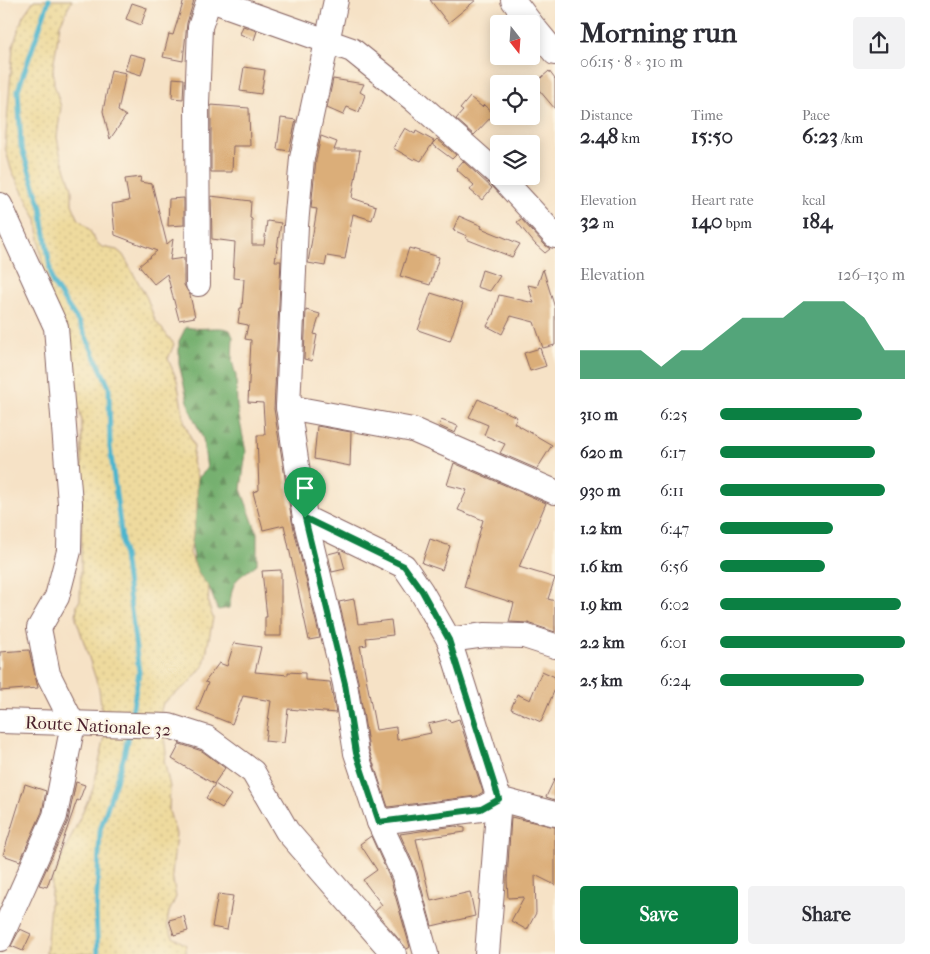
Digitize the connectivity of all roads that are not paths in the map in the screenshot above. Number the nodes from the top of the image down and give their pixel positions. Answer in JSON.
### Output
{"nodes":[{"id":1,"x":210,"y":0,"type":"edge"},
{"id":2,"x":336,"y":0,"type":"edge"},
{"id":3,"x":513,"y":0,"type":"edge"},
{"id":4,"x":524,"y":15,"type":"edge"},
{"id":5,"x":540,"y":35,"type":"edge"},
{"id":6,"x":326,"y":42,"type":"junction"},
{"id":7,"x":555,"y":53,"type":"edge"},
{"id":8,"x":490,"y":168,"type":"edge"},
{"id":9,"x":507,"y":185,"type":"edge"},
{"id":10,"x":0,"y":205,"type":"edge"},
{"id":11,"x":555,"y":236,"type":"edge"},
{"id":12,"x":198,"y":284,"type":"dead end"},
{"id":13,"x":288,"y":407,"type":"junction"},
{"id":14,"x":555,"y":492,"type":"edge"},
{"id":15,"x":305,"y":518,"type":"junction"},
{"id":16,"x":449,"y":640,"type":"junction"},
{"id":17,"x":555,"y":646,"type":"edge"},
{"id":18,"x":0,"y":721,"type":"edge"},
{"id":19,"x":73,"y":724,"type":"junction"},
{"id":20,"x":499,"y":799,"type":"junction"},
{"id":21,"x":555,"y":814,"type":"edge"},
{"id":22,"x":379,"y":822,"type":"junction"},
{"id":23,"x":0,"y":939,"type":"edge"},
{"id":24,"x":394,"y":954,"type":"edge"},
{"id":25,"x":426,"y":954,"type":"edge"},
{"id":26,"x":487,"y":954,"type":"edge"}],
"edges":[{"from":1,"to":6,"type":"street"},
{"from":1,"to":12,"type":"street"},
{"from":2,"to":6,"type":"street"},
{"from":3,"to":4,"type":"street"},
{"from":5,"to":7,"type":"street"},
{"from":6,"to":8,"type":"street"},
{"from":6,"to":13,"type":"street"},
{"from":9,"to":11,"type":"street"},
{"from":10,"to":19,"type":"street"},
{"from":13,"to":14,"type":"street"},
{"from":13,"to":15,"type":"street"},
{"from":15,"to":16,"type":"street"},
{"from":15,"to":22,"type":"street"},
{"from":16,"to":17,"type":"street"},
{"from":16,"to":20,"type":"street"},
{"from":18,"to":19,"type":"street","name":"Route Nationale 32"},
{"from":19,"to":23,"type":"street"},
{"from":19,"to":24,"type":"street","name":"Route Nationale 32"},
{"from":20,"to":21,"type":"street"},
{"from":20,"to":22,"type":"street"},
{"from":20,"to":26,"type":"street"},
{"from":22,"to":25,"type":"street"}]}
